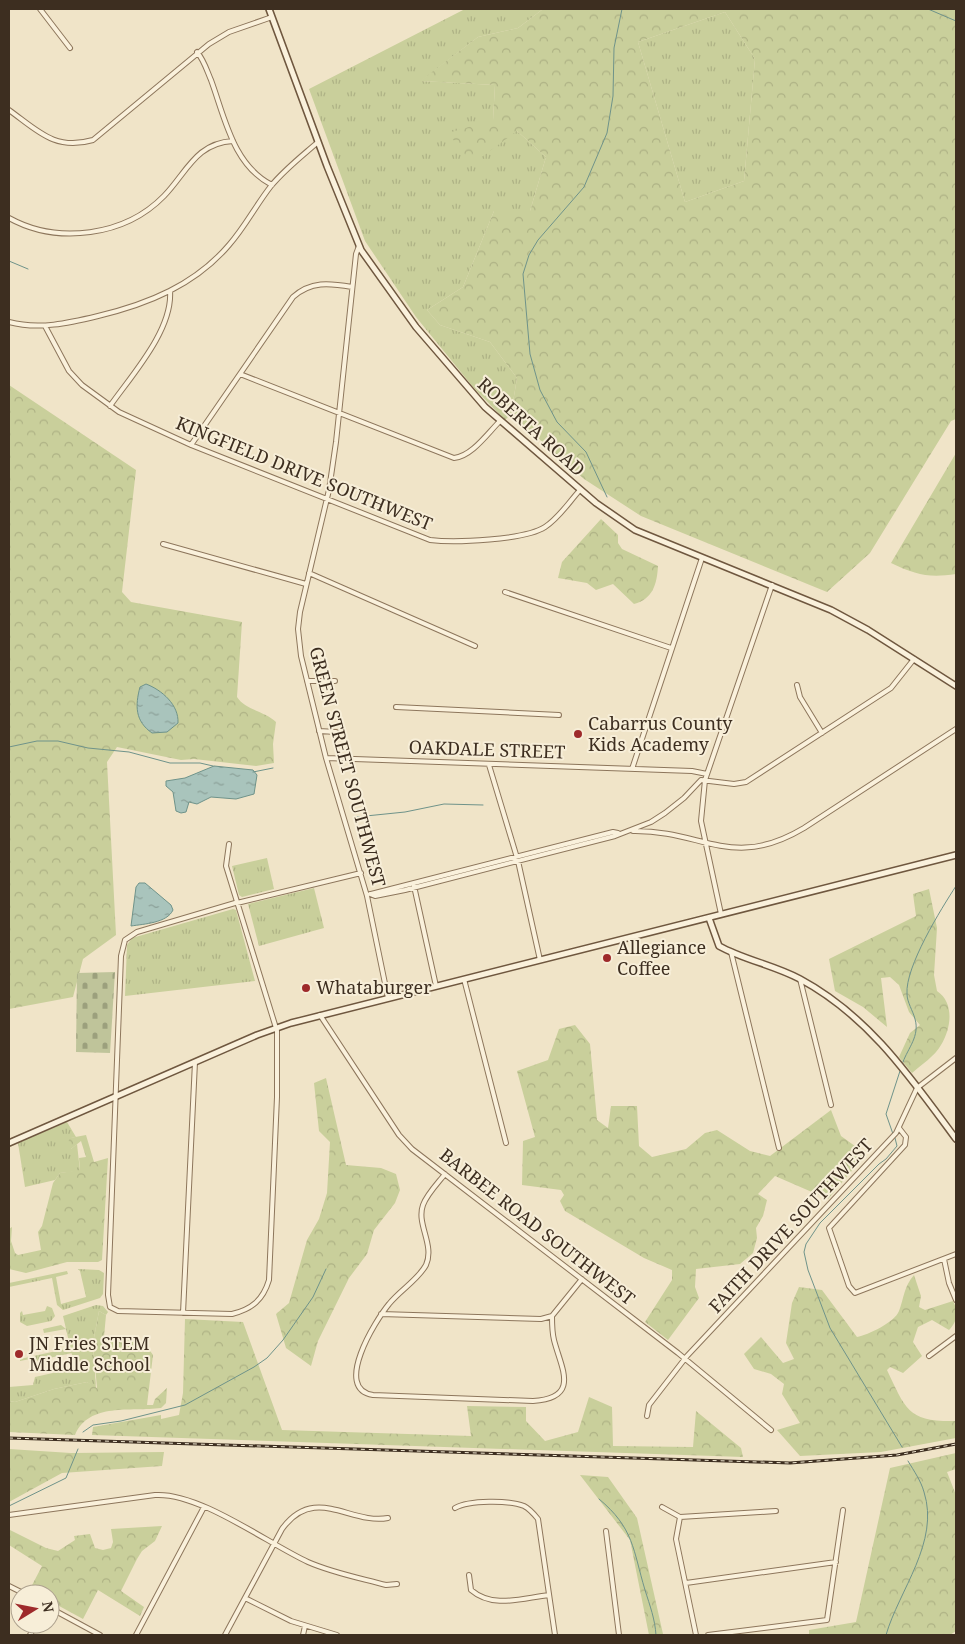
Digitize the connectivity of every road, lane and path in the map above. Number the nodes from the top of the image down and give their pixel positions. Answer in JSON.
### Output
{"nodes":[{"id":1,"x":40,"y":9,"type":"edge"},
{"id":2,"x":269,"y":9,"type":"edge"},
{"id":3,"x":272,"y":17,"type":"junction"},
{"id":4,"x":70,"y":48,"type":"dead end"},
{"id":5,"x":198,"y":52,"type":"junction"},
{"id":6,"x":9,"y":110,"type":"edge"},
{"id":7,"x":233,"y":142,"type":"junction"},
{"id":8,"x":318,"y":142,"type":"junction"},
{"id":9,"x":272,"y":185,"type":"junction"},
{"id":10,"x":9,"y":218,"type":"edge"},
{"id":11,"x":359,"y":246,"type":"junction"},
{"id":12,"x":352,"y":287,"type":"junction"},
{"id":13,"x":170,"y":291,"type":"junction"},
{"id":14,"x":9,"y":322,"type":"edge"},
{"id":15,"x":46,"y":326,"type":"junction"},
{"id":16,"x":240,"y":374,"type":"junction"},
{"id":17,"x":110,"y":406,"type":"junction"},
{"id":18,"x":339,"y":414,"type":"junction"},
{"id":19,"x":500,"y":421,"type":"junction"},
{"id":20,"x":191,"y":445,"type":"junction"},
{"id":21,"x":580,"y":490,"type":"junction"},
{"id":22,"x":327,"y":498,"type":"junction"},
{"id":23,"x":163,"y":544,"type":"dead end"},
{"id":24,"x":702,"y":558,"type":"junction"},
{"id":25,"x":309,"y":573,"type":"junction"},
{"id":26,"x":306,"y":584,"type":"junction"},
{"id":27,"x":772,"y":585,"type":"junction"},
{"id":28,"x":505,"y":592,"type":"dead end"},
{"id":29,"x":475,"y":646,"type":"dead end"},
{"id":30,"x":671,"y":648,"type":"junction"},
{"id":31,"x":914,"y":659,"type":"junction"},
{"id":32,"x":307,"y":680,"type":"junction"},
{"id":33,"x":335,"y":681,"type":"dead end"},
{"id":34,"x":797,"y":685,"type":"dead end"},
{"id":35,"x":956,"y":686,"type":"edge"},
{"id":36,"x":396,"y":707,"type":"dead end"},
{"id":37,"x":559,"y":715,"type":"dead end"},
{"id":38,"x":956,"y":729,"type":"edge"},
{"id":39,"x":320,"y":731,"type":"junction"},
{"id":40,"x":336,"y":732,"type":"dead end"},
{"id":41,"x":822,"y":733,"type":"junction"},
{"id":42,"x":326,"y":758,"type":"junction"},
{"id":43,"x":489,"y":764,"type":"junction"},
{"id":44,"x":632,"y":769,"type":"junction"},
{"id":45,"x":707,"y":774,"type":"junction"},
{"id":46,"x":705,"y":780,"type":"junction"},
{"id":47,"x":628,"y":831,"type":"junction"},
{"id":48,"x":618,"y":833,"type":"junction"},
{"id":49,"x":229,"y":844,"type":"dead end"},
{"id":50,"x":704,"y":844,"type":"junction"},
{"id":51,"x":956,"y":855,"type":"edge"},
{"id":52,"x":516,"y":856,"type":"junction"},
{"id":53,"x":518,"y":862,"type":"junction"},
{"id":54,"x":361,"y":874,"type":"junction"},
{"id":55,"x":414,"y":882,"type":"junction"},
{"id":56,"x":415,"y":887,"type":"junction"},
{"id":57,"x":369,"y":895,"type":"junction"},
{"id":58,"x":237,"y":903,"type":"junction"},
{"id":59,"x":721,"y":914,"type":"junction"},
{"id":60,"x":709,"y":918,"type":"junction"},
{"id":61,"x":731,"y":952,"type":"junction"},
{"id":62,"x":540,"y":960,"type":"junction"},
{"id":63,"x":464,"y":979,"type":"junction"},
{"id":64,"x":800,"y":979,"type":"junction"},
{"id":65,"x":436,"y":986,"type":"junction"},
{"id":66,"x":388,"y":998,"type":"junction"},
{"id":67,"x":320,"y":1016,"type":"junction"},
{"id":68,"x":276,"y":1028,"type":"junction"},
{"id":69,"x":956,"y":1058,"type":"edge"},
{"id":70,"x":195,"y":1062,"type":"junction"},
{"id":71,"x":917,"y":1088,"type":"junction"},
{"id":72,"x":114,"y":1097,"type":"junction"},
{"id":73,"x":831,"y":1105,"type":"dead end"},
{"id":74,"x":899,"y":1128,"type":"junction"},
{"id":75,"x":956,"y":1139,"type":"edge"},
{"id":76,"x":9,"y":1143,"type":"edge"},
{"id":77,"x":506,"y":1143,"type":"dead end"},
{"id":78,"x":779,"y":1148,"type":"dead end"},
{"id":79,"x":445,"y":1174,"type":"junction"},
{"id":80,"x":956,"y":1254,"type":"edge"},
{"id":81,"x":944,"y":1259,"type":"junction"},
{"id":82,"x":582,"y":1279,"type":"junction"},
{"id":83,"x":956,"y":1300,"type":"edge"},
{"id":84,"x":184,"y":1313,"type":"junction"},
{"id":85,"x":381,"y":1314,"type":"junction"},
{"id":86,"x":552,"y":1316,"type":"junction"},
{"id":87,"x":956,"y":1336,"type":"edge"},
{"id":88,"x":929,"y":1356,"type":"dead end"},
{"id":89,"x":685,"y":1359,"type":"junction"},
{"id":90,"x":647,"y":1416,"type":"dead end"},
{"id":91,"x":770,"y":1430,"type":"dead end"},
{"id":92,"x":204,"y":1507,"type":"junction"},
{"id":93,"x":662,"y":1507,"type":"dead end"},
{"id":94,"x":455,"y":1508,"type":"dead end"},
{"id":95,"x":843,"y":1510,"type":"dead end"},
{"id":96,"x":776,"y":1511,"type":"dead end"},
{"id":97,"x":9,"y":1515,"type":"edge"},
{"id":98,"x":680,"y":1517,"type":"junction"},
{"id":99,"x":388,"y":1518,"type":"dead end"},
{"id":100,"x":606,"y":1531,"type":"dead end"},
{"id":101,"x":274,"y":1544,"type":"junction"},
{"id":102,"x":836,"y":1562,"type":"junction"},
{"id":103,"x":469,"y":1575,"type":"dead end"},
{"id":104,"x":686,"y":1583,"type":"junction"},
{"id":105,"x":397,"y":1584,"type":"dead end"},
{"id":106,"x":549,"y":1595,"type":"junction"},
{"id":107,"x":245,"y":1598,"type":"junction"},
{"id":108,"x":60,"y":1613,"type":"edge"},
{"id":109,"x":305,"y":1626,"type":"junction"},
{"id":110,"x":100,"y":1635,"type":"edge"},
{"id":111,"x":136,"y":1635,"type":"edge"},
{"id":112,"x":226,"y":1635,"type":"edge"},
{"id":113,"x":302,"y":1635,"type":"edge"},
{"id":114,"x":337,"y":1635,"type":"edge"},
{"id":115,"x":555,"y":1635,"type":"edge"},
{"id":116,"x":620,"y":1635,"type":"edge"},
{"id":117,"x":696,"y":1635,"type":"edge"},
{"id":118,"x":708,"y":1635,"type":"edge"}],
"edges":[{"from":1,"to":4,"type":"street"},
{"from":2,"to":3,"type":"street","name":"ROBERTA ROAD"},
{"from":3,"to":5,"type":"street"},
{"from":3,"to":8,"type":"street","name":"ROBERTA ROAD"},
{"from":5,"to":6,"type":"street"},
{"from":5,"to":7,"type":"street"},
{"from":7,"to":9,"type":"street"},
{"from":7,"to":10,"type":"street"},
{"from":8,"to":9,"type":"street"},
{"from":8,"to":11,"type":"street","name":"ROBERTA ROAD"},
{"from":9,"to":13,"type":"street"},
{"from":11,"to":12,"type":"street","name":"GREEN STREET SOUTHWEST"},
{"from":11,"to":19,"type":"street","name":"ROBERTA ROAD"},
{"from":12,"to":16,"type":"street"},
{"from":12,"to":18,"type":"street","name":"GREEN STREET SOUTHWEST"},
{"from":13,"to":15,"type":"street"},
{"from":13,"to":17,"type":"street"},
{"from":14,"to":15,"type":"street"},
{"from":15,"to":17,"type":"street","name":"KINGFIELD DRIVE SOUTHWEST"},
{"from":16,"to":18,"type":"street"},
{"from":16,"to":20,"type":"street"},
{"from":17,"to":20,"type":"street","name":"KINGFIELD DRIVE SOUTHWEST"},
{"from":18,"to":19,"type":"street"},
{"from":18,"to":22,"type":"street","name":"GREEN STREET SOUTHWEST"},
{"from":19,"to":21,"type":"street","name":"ROBERTA ROAD"},
{"from":20,"to":22,"type":"street","name":"KINGFIELD DRIVE SOUTHWEST"},
{"from":21,"to":22,"type":"street","name":"KINGFIELD DRIVE SOUTHWEST"},
{"from":21,"to":24,"type":"street","name":"ROBERTA ROAD"},
{"from":22,"to":25,"type":"street","name":"GREEN STREET SOUTHWEST"},
{"from":23,"to":26,"type":"street"},
{"from":24,"to":27,"type":"street","name":"ROBERTA ROAD"},
{"from":24,"to":30,"type":"street"},
{"from":25,"to":26,"type":"street","name":"GREEN STREET SOUTHWEST"},
{"from":25,"to":29,"type":"street"},
{"from":26,"to":32,"type":"street","name":"GREEN STREET SOUTHWEST"},
{"from":27,"to":31,"type":"street","name":"ROBERTA ROAD"},
{"from":27,"to":45,"type":"street"},
{"from":28,"to":30,"type":"street"},
{"from":30,"to":44,"type":"street"},
{"from":31,"to":35,"type":"street","name":"ROBERTA ROAD"},
{"from":31,"to":41,"type":"street"},
{"from":32,"to":33,"type":"street"},
{"from":32,"to":39,"type":"street","name":"GREEN STREET SOUTHWEST"},
{"from":34,"to":41,"type":"street"},
{"from":36,"to":37,"type":"street"},
{"from":38,"to":50,"type":"street"},
{"from":39,"to":40,"type":"street"},
{"from":39,"to":42,"type":"street","name":"GREEN STREET SOUTHWEST"},
{"from":41,"to":46,"type":"street"},
{"from":42,"to":43,"type":"street","name":"OAKDALE STREET"},
{"from":42,"to":54,"type":"street","name":"GREEN STREET SOUTHWEST"},
{"from":43,"to":44,"type":"street","name":"OAKDALE STREET"},
{"from":43,"to":52,"type":"street"},
{"from":44,"to":45,"type":"street","name":"OAKDALE STREET"},
{"from":45,"to":46,"type":"street"},
{"from":46,"to":47,"type":"street"},
{"from":46,"to":50,"type":"street"},
{"from":47,"to":48,"type":"street"},
{"from":47,"to":50,"type":"street"},
{"from":48,"to":52,"type":"street"},
{"from":48,"to":53,"type":"street"},
{"from":49,"to":58,"type":"street"},
{"from":50,"to":59,"type":"street"},
{"from":51,"to":59,"type":"street"},
{"from":52,"to":53,"type":"street"},
{"from":52,"to":55,"type":"street"},
{"from":53,"to":56,"type":"street"},
{"from":53,"to":62,"type":"street"},
{"from":54,"to":57,"type":"street","name":"GREEN STREET SOUTHWEST"},
{"from":54,"to":58,"type":"street"},
{"from":55,"to":56,"type":"street"},
{"from":55,"to":57,"type":"street"},
{"from":56,"to":57,"type":"street"},
{"from":56,"to":65,"type":"street"},
{"from":57,"to":66,"type":"street","name":"GREEN STREET SOUTHWEST"},
{"from":58,"to":68,"type":"street"},
{"from":58,"to":72,"type":"street"},
{"from":59,"to":60,"type":"street"},
{"from":60,"to":61,"type":"street"},
{"from":60,"to":62,"type":"street"},
{"from":61,"to":64,"type":"street"},
{"from":61,"to":78,"type":"street"},
{"from":62,"to":63,"type":"street"},
{"from":63,"to":65,"type":"street"},
{"from":63,"to":77,"type":"street"},
{"from":64,"to":71,"type":"street"},
{"from":64,"to":73,"type":"street"},
{"from":65,"to":66,"type":"street"},
{"from":66,"to":67,"type":"street"},
{"from":67,"to":68,"type":"street"},
{"from":67,"to":79,"type":"street","name":"BARBEE ROAD SOUTHWEST"},
{"from":68,"to":70,"type":"street"},
{"from":68,"to":84,"type":"street"},
{"from":69,"to":71,"type":"street","name":"FAITH DRIVE SOUTHWEST"},
{"from":70,"to":72,"type":"street"},
{"from":70,"to":84,"type":"street"},
{"from":71,"to":74,"type":"street","name":"FAITH DRIVE SOUTHWEST"},
{"from":71,"to":75,"type":"street"},
{"from":72,"to":76,"type":"street"},
{"from":72,"to":84,"type":"street"},
{"from":74,"to":81,"type":"street"},
{"from":74,"to":89,"type":"street","name":"FAITH DRIVE SOUTHWEST"},
{"from":79,"to":82,"type":"street","name":"BARBEE ROAD SOUTHWEST"},
{"from":79,"to":85,"type":"street"},
{"from":80,"to":81,"type":"street"},
{"from":81,"to":83,"type":"street"},
{"from":82,"to":86,"type":"street"},
{"from":82,"to":89,"type":"street","name":"BARBEE ROAD SOUTHWEST"},
{"from":85,"to":86,"type":"street"},
{"from":85,"to":86,"type":"street"},
{"from":87,"to":88,"type":"street"},
{"from":89,"to":90,"type":"street","name":"FAITH DRIVE SOUTHWEST"},
{"from":89,"to":91,"type":"street","name":"BARBEE ROAD SOUTHWEST"},
{"from":92,"to":97,"type":"street"},
{"from":92,"to":101,"type":"street"},
{"from":92,"to":111,"type":"street"},
{"from":93,"to":98,"type":"street"},
{"from":94,"to":106,"type":"street"},
{"from":95,"to":102,"type":"street"},
{"from":96,"to":98,"type":"street"},
{"from":98,"to":104,"type":"street"},
{"from":99,"to":101,"type":"street"},
{"from":100,"to":116,"type":"street"},
{"from":101,"to":105,"type":"street"},
{"from":101,"to":107,"type":"street"},
{"from":102,"to":104,"type":"street"},
{"from":102,"to":118,"type":"street"},
{"from":103,"to":106,"type":"street"},
{"from":104,"to":117,"type":"street"},
{"from":106,"to":115,"type":"street"},
{"from":107,"to":109,"type":"street"},
{"from":107,"to":112,"type":"street"},
{"from":108,"to":110,"type":"street"},
{"from":109,"to":113,"type":"street"},
{"from":109,"to":114,"type":"street"}]}
